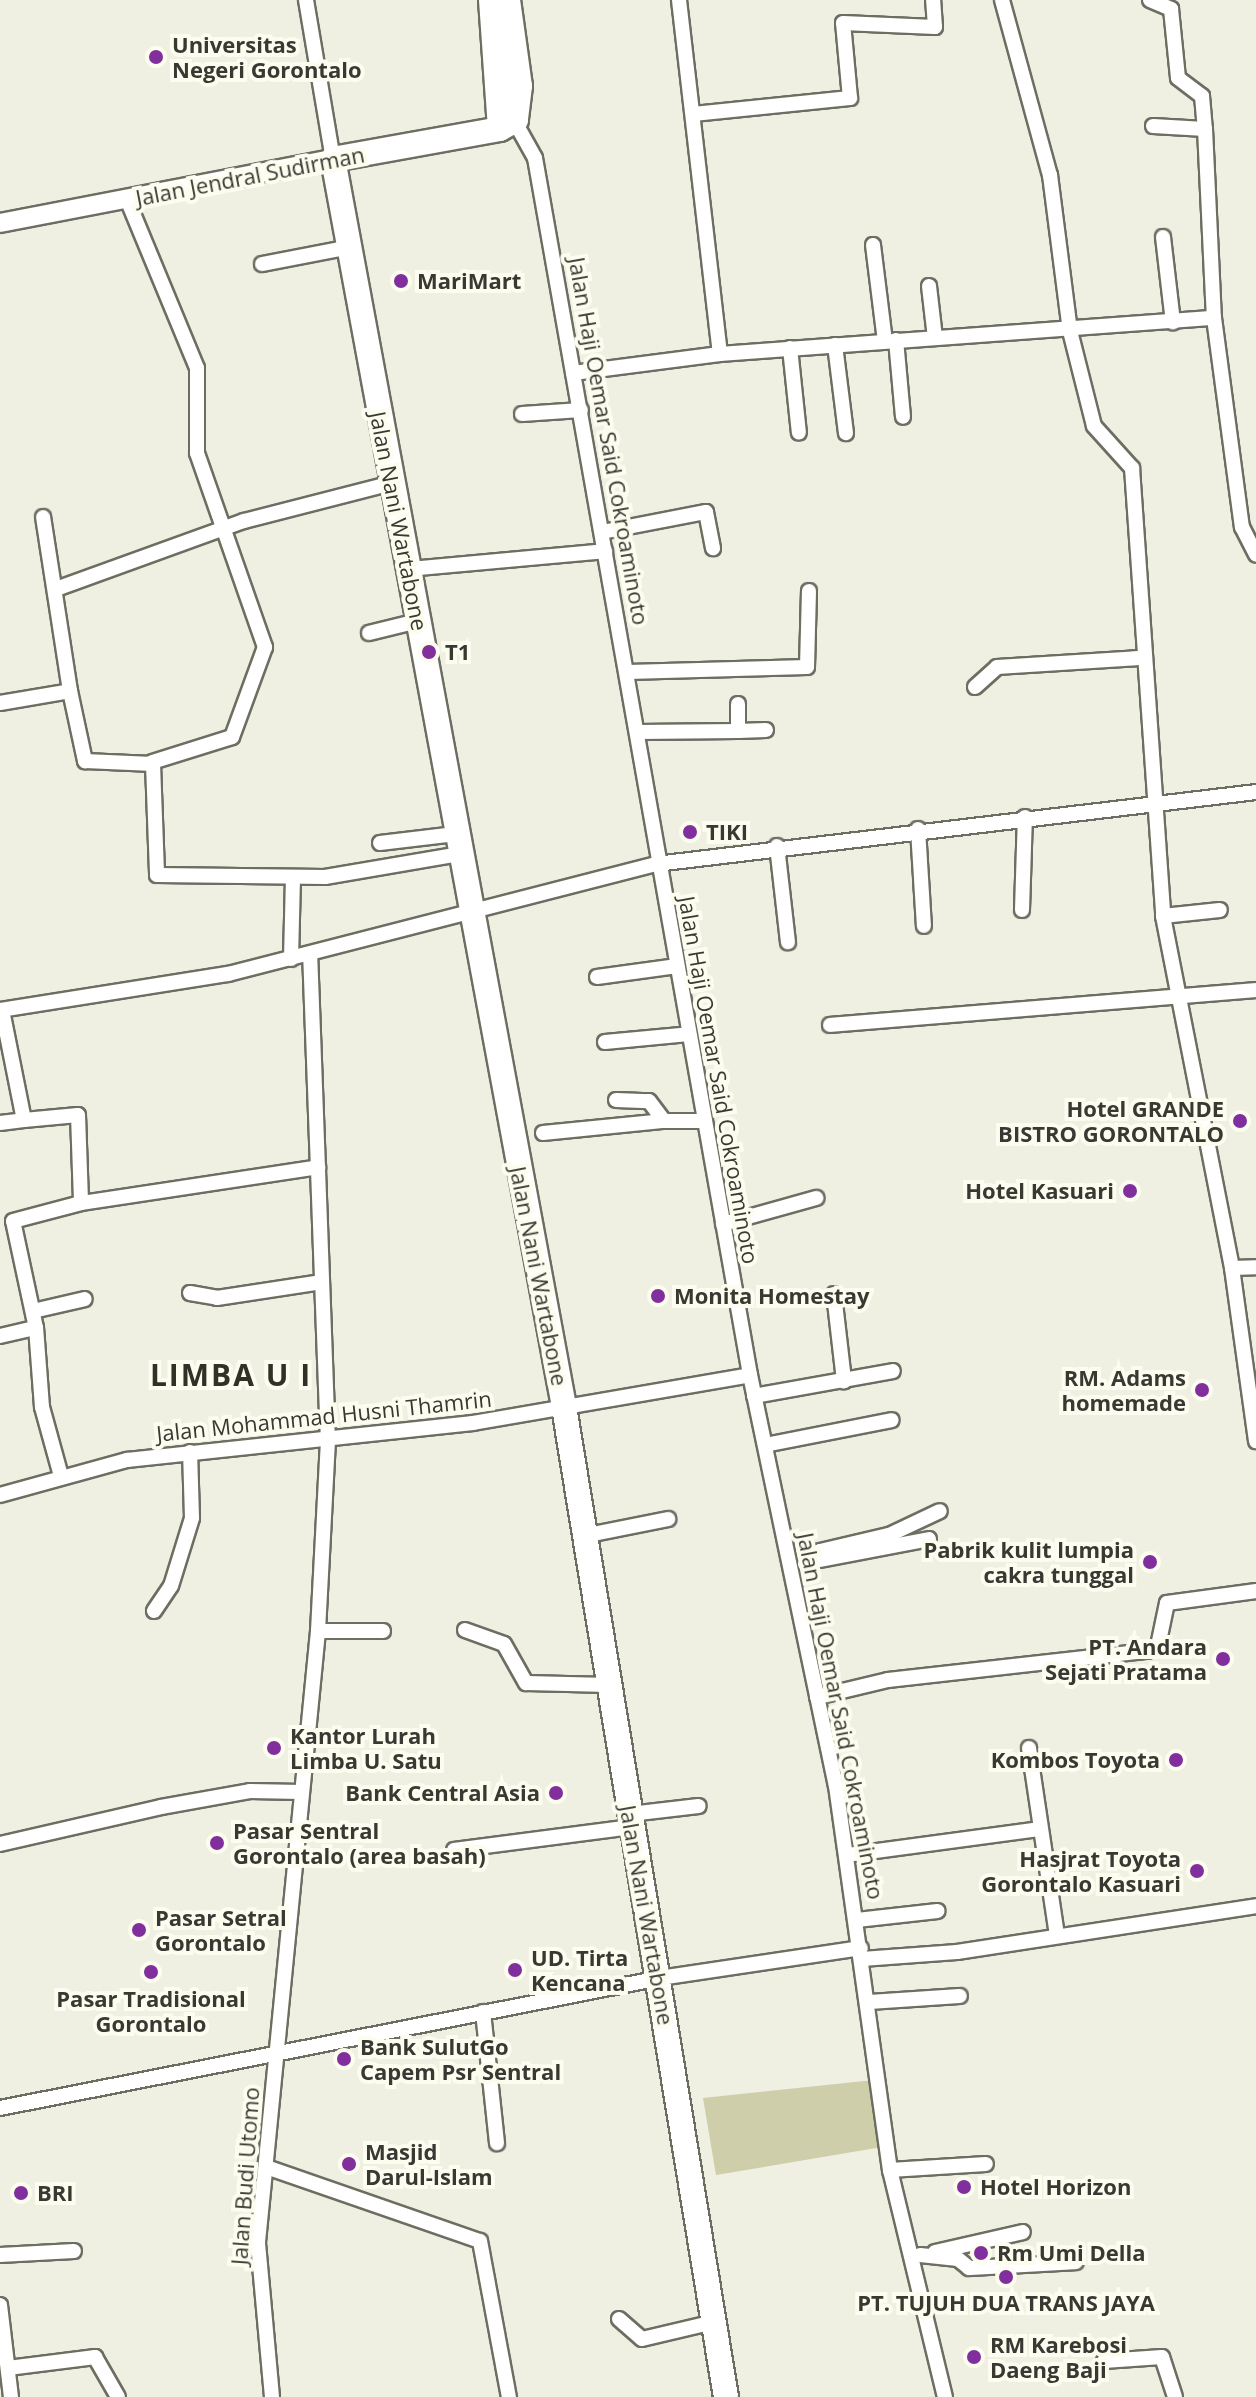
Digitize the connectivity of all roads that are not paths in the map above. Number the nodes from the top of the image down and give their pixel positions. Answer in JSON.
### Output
{"nodes":[{"id":1,"x":306,"y":0,"type":"edge"},
{"id":2,"x":491,"y":0,"type":"edge"},
{"id":3,"x":508,"y":0,"type":"edge"},
{"id":4,"x":679,"y":0,"type":"edge"},
{"id":5,"x":933,"y":0,"type":"edge"},
{"id":6,"x":1002,"y":0,"type":"edge"},
{"id":7,"x":1150,"y":0,"type":"edge"},
{"id":8,"x":693,"y":114,"type":"junction"},
{"id":9,"x":506,"y":119,"type":"junction"},
{"id":10,"x":1153,"y":126,"type":"dead end"},
{"id":11,"x":1205,"y":129,"type":"junction"},
{"id":12,"x":333,"y":159,"type":"junction"},
{"id":13,"x":127,"y":199,"type":"junction"},
{"id":14,"x":0,"y":223,"type":"edge"},
{"id":15,"x":1163,"y":237,"type":"dead end"},
{"id":16,"x":873,"y":245,"type":"dead end"},
{"id":17,"x":350,"y":247,"type":"junction"},
{"id":18,"x":262,"y":264,"type":"dead end"},
{"id":19,"x":929,"y":286,"type":"dead end"},
{"id":20,"x":1214,"y":318,"type":"junction"},
{"id":21,"x":1173,"y":322,"type":"junction"},
{"id":22,"x":1070,"y":331,"type":"junction"},
{"id":23,"x":935,"y":338,"type":"junction"},
{"id":24,"x":890,"y":340,"type":"junction"},
{"id":25,"x":835,"y":345,"type":"junction"},
{"id":26,"x":790,"y":348,"type":"junction"},
{"id":27,"x":720,"y":354,"type":"junction"},
{"id":28,"x":573,"y":373,"type":"junction"},
{"id":29,"x":581,"y":410,"type":"junction"},
{"id":30,"x":522,"y":414,"type":"dead end"},
{"id":31,"x":903,"y":417,"type":"dead end"},
{"id":32,"x":799,"y":433,"type":"dead end"},
{"id":33,"x":846,"y":433,"type":"dead end"},
{"id":34,"x":392,"y":483,"type":"junction"},
{"id":35,"x":1249,"y":496,"type":"edge"},
{"id":36,"x":43,"y":517,"type":"dead end"},
{"id":37,"x":223,"y":529,"type":"junction"},
{"id":38,"x":602,"y":532,"type":"junction"},
{"id":39,"x":713,"y":548,"type":"dead end"},
{"id":40,"x":605,"y":551,"type":"junction"},
{"id":41,"x":1256,"y":555,"type":"edge"},
{"id":42,"x":409,"y":569,"type":"junction"},
{"id":43,"x":56,"y":589,"type":"junction"},
{"id":44,"x":809,"y":591,"type":"dead end"},
{"id":45,"x":418,"y":621,"type":"junction"},
{"id":46,"x":369,"y":633,"type":"dead end"},
{"id":47,"x":1139,"y":658,"type":"junction"},
{"id":48,"x":628,"y":672,"type":"junction"},
{"id":49,"x":975,"y":687,"type":"dead end"},
{"id":50,"x":70,"y":691,"type":"junction"},
{"id":51,"x":0,"y":703,"type":"edge"},
{"id":52,"x":738,"y":704,"type":"dead end"},
{"id":53,"x":766,"y":730,"type":"dead end"},
{"id":54,"x":738,"y":731,"type":"junction"},
{"id":55,"x":638,"y":732,"type":"junction"},
{"id":56,"x":152,"y":762,"type":"junction"},
{"id":57,"x":1256,"y":792,"type":"edge"},
{"id":58,"x":1150,"y":805,"type":"junction"},
{"id":59,"x":1025,"y":817,"type":"junction"},
{"id":60,"x":918,"y":829,"type":"junction"},
{"id":61,"x":380,"y":843,"type":"dead end"},
{"id":62,"x":457,"y":844,"type":"junction"},
{"id":63,"x":777,"y":846,"type":"junction"},
{"id":64,"x":656,"y":864,"type":"junction"},
{"id":65,"x":293,"y":877,"type":"junction"},
{"id":66,"x":469,"y":908,"type":"junction"},
{"id":67,"x":1022,"y":910,"type":"dead end"},
{"id":68,"x":1220,"y":910,"type":"dead end"},
{"id":69,"x":1163,"y":916,"type":"junction"},
{"id":70,"x":924,"y":926,"type":"dead end"},
{"id":71,"x":788,"y":942,"type":"dead end"},
{"id":72,"x":310,"y":954,"type":"junction"},
{"id":73,"x":291,"y":959,"type":"junction"},
{"id":74,"x":677,"y":966,"type":"junction"},
{"id":75,"x":597,"y":977,"type":"dead end"},
{"id":76,"x":1256,"y":990,"type":"edge"},
{"id":77,"x":1177,"y":998,"type":"junction"},
{"id":78,"x":1,"y":1010,"type":"edge"},
{"id":79,"x":830,"y":1025,"type":"dead end"},
{"id":80,"x":689,"y":1034,"type":"junction"},
{"id":81,"x":605,"y":1042,"type":"dead end"},
{"id":82,"x":616,"y":1100,"type":"dead end"},
{"id":83,"x":24,"y":1120,"type":"junction"},
{"id":84,"x":664,"y":1121,"type":"junction"},
{"id":85,"x":705,"y":1121,"type":"junction"},
{"id":86,"x":0,"y":1123,"type":"edge"},
{"id":87,"x":543,"y":1133,"type":"dead end"},
{"id":88,"x":318,"y":1167,"type":"junction"},
{"id":89,"x":816,"y":1198,"type":"dead end"},
{"id":90,"x":81,"y":1203,"type":"junction"},
{"id":91,"x":723,"y":1224,"type":"junction"},
{"id":92,"x":1256,"y":1267,"type":"edge"},
{"id":93,"x":1232,"y":1268,"type":"junction"},
{"id":94,"x":322,"y":1282,"type":"junction"},
{"id":95,"x":190,"y":1293,"type":"dead end"},
{"id":96,"x":834,"y":1294,"type":"dead end"},
{"id":97,"x":85,"y":1299,"type":"dead end"},
{"id":98,"x":33,"y":1311,"type":"junction"},
{"id":99,"x":36,"y":1328,"type":"junction"},
{"id":100,"x":0,"y":1336,"type":"edge"},
{"id":101,"x":893,"y":1371,"type":"dead end"},
{"id":102,"x":750,"y":1375,"type":"junction"},
{"id":103,"x":844,"y":1381,"type":"junction"},
{"id":104,"x":754,"y":1396,"type":"junction"},
{"id":105,"x":564,"y":1407,"type":"junction"},
{"id":106,"x":892,"y":1420,"type":"dead end"},
{"id":107,"x":1256,"y":1441,"type":"edge"},
{"id":108,"x":328,"y":1442,"type":"junction"},
{"id":109,"x":765,"y":1445,"type":"junction"},
{"id":110,"x":190,"y":1452,"type":"junction"},
{"id":111,"x":61,"y":1476,"type":"junction"},
{"id":112,"x":0,"y":1495,"type":"edge"},
{"id":113,"x":940,"y":1511,"type":"dead end"},
{"id":114,"x":668,"y":1519,"type":"dead end"},
{"id":115,"x":583,"y":1536,"type":"junction"},
{"id":116,"x":929,"y":1539,"type":"dead end"},
{"id":117,"x":799,"y":1566,"type":"junction"},
{"id":118,"x":1256,"y":1591,"type":"edge"},
{"id":119,"x":154,"y":1611,"type":"dead end"},
{"id":120,"x":465,"y":1630,"type":"dead end"},
{"id":121,"x":318,"y":1631,"type":"junction"},
{"id":122,"x":383,"y":1631,"type":"dead end"},
{"id":123,"x":609,"y":1685,"type":"junction"},
{"id":124,"x":817,"y":1697,"type":"junction"},
{"id":125,"x":1029,"y":1748,"type":"dead end"},
{"id":126,"x":302,"y":1792,"type":"junction"},
{"id":127,"x":699,"y":1806,"type":"dead end"},
{"id":128,"x":631,"y":1820,"type":"junction"},
{"id":129,"x":1039,"y":1829,"type":"junction"},
{"id":130,"x":0,"y":1844,"type":"edge"},
{"id":131,"x":454,"y":1850,"type":"dead end"},
{"id":132,"x":847,"y":1855,"type":"junction"},
{"id":133,"x":1256,"y":1906,"type":"edge"},
{"id":134,"x":937,"y":1911,"type":"dead end"},
{"id":135,"x":857,"y":1920,"type":"junction"},
{"id":136,"x":1057,"y":1935,"type":"junction"},
{"id":137,"x":862,"y":1954,"type":"junction"},
{"id":138,"x":660,"y":1978,"type":"junction"},
{"id":139,"x":960,"y":1996,"type":"dead end"},
{"id":140,"x":869,"y":2002,"type":"junction"},
{"id":141,"x":483,"y":2012,"type":"junction"},
{"id":142,"x":277,"y":2053,"type":"junction"},
{"id":143,"x":0,"y":2108,"type":"edge"},
{"id":144,"x":497,"y":2143,"type":"dead end"},
{"id":145,"x":986,"y":2164,"type":"dead end"},
{"id":146,"x":266,"y":2167,"type":"junction"},
{"id":147,"x":890,"y":2170,"type":"junction"},
{"id":148,"x":1023,"y":2232,"type":"dead end"},
{"id":149,"x":74,"y":2251,"type":"dead end"},
{"id":150,"x":0,"y":2255,"type":"edge"},
{"id":151,"x":913,"y":2256,"type":"junction"},
{"id":152,"x":1076,"y":2262,"type":"dead end"},
{"id":153,"x":0,"y":2305,"type":"edge"},
{"id":154,"x":619,"y":2319,"type":"dead end"},
{"id":155,"x":714,"y":2322,"type":"junction"},
{"id":156,"x":1104,"y":2361,"type":"dead end"},
{"id":157,"x":8,"y":2368,"type":"junction"},
{"id":158,"x":11,"y":2397,"type":"edge"},
{"id":159,"x":118,"y":2397,"type":"edge"},
{"id":160,"x":272,"y":2397,"type":"edge"},
{"id":161,"x":509,"y":2397,"type":"edge"},
{"id":162,"x":726,"y":2397,"type":"edge"},
{"id":163,"x":945,"y":2397,"type":"edge"},
{"id":164,"x":1175,"y":2397,"type":"edge"}],
"edges":[{"from":1,"to":12,"type":"street"},
{"from":2,"to":9,"type":"main road"},
{"from":3,"to":9,"type":"main road"},
{"from":4,"to":8,"type":"street"},
{"from":5,"to":8,"type":"street"},
{"from":6,"to":22,"type":"street"},
{"from":7,"to":11,"type":"street"},
{"from":8,"to":27,"type":"street"},
{"from":9,"to":12,"type":"main road","name":"Jalan Jendral Sudirman"},
{"from":9,"to":28,"type":"street","name":"Jalan Haji Oemar Said Cokroaminoto"},
{"from":10,"to":11,"type":"street"},
{"from":11,"to":20,"type":"street"},
{"from":12,"to":13,"type":"street","name":"Jalan Jendral Sudirman"},
{"from":12,"to":17,"type":"main road","name":"Jalan Nani Wartabone"},
{"from":13,"to":14,"type":"street","name":"Jalan Jendral Sudirman"},
{"from":13,"to":37,"type":"street"},
{"from":15,"to":21,"type":"street"},
{"from":16,"to":24,"type":"street"},
{"from":17,"to":18,"type":"street"},
{"from":17,"to":34,"type":"main road","name":"Jalan Nani Wartabone"},
{"from":19,"to":23,"type":"street"},
{"from":20,"to":21,"type":"street"},
{"from":20,"to":35,"type":"street"},
{"from":21,"to":22,"type":"street"},
{"from":22,"to":23,"type":"street"},
{"from":22,"to":47,"type":"street"},
{"from":23,"to":24,"type":"street"},
{"from":24,"to":25,"type":"street"},
{"from":24,"to":31,"type":"street"},
{"from":25,"to":26,"type":"street"},
{"from":25,"to":33,"type":"street"},
{"from":26,"to":27,"type":"street"},
{"from":26,"to":32,"type":"street"},
{"from":27,"to":28,"type":"street"},
{"from":28,"to":29,"type":"street","name":"Jalan Haji Oemar Said Cokroaminoto"},
{"from":29,"to":30,"type":"street"},
{"from":29,"to":38,"type":"street","name":"Jalan Haji Oemar Said Cokroaminoto"},
{"from":34,"to":37,"type":"street"},
{"from":34,"to":42,"type":"main road","name":"Jalan Nani Wartabone"},
{"from":35,"to":41,"type":"street"},
{"from":36,"to":43,"type":"street"},
{"from":37,"to":43,"type":"street"},
{"from":37,"to":56,"type":"street"},
{"from":38,"to":39,"type":"street"},
{"from":38,"to":40,"type":"street","name":"Jalan Haji Oemar Said Cokroaminoto"},
{"from":40,"to":42,"type":"street"},
{"from":40,"to":48,"type":"street","name":"Jalan Haji Oemar Said Cokroaminoto"},
{"from":42,"to":45,"type":"main road","name":"Jalan Nani Wartabone"},
{"from":43,"to":50,"type":"street"},
{"from":44,"to":48,"type":"street"},
{"from":45,"to":46,"type":"street"},
{"from":45,"to":62,"type":"main road","name":"Jalan Nani Wartabone"},
{"from":47,"to":49,"type":"street"},
{"from":47,"to":58,"type":"street"},
{"from":48,"to":55,"type":"street","name":"Jalan Haji Oemar Said Cokroaminoto"},
{"from":50,"to":51,"type":"street"},
{"from":50,"to":56,"type":"street"},
{"from":52,"to":54,"type":"street"},
{"from":53,"to":54,"type":"street"},
{"from":54,"to":55,"type":"street"},
{"from":55,"to":64,"type":"street","name":"Jalan Haji Oemar Said Cokroaminoto"},
{"from":56,"to":65,"type":"street"},
{"from":57,"to":58,"type":"street"},
{"from":58,"to":59,"type":"street"},
{"from":58,"to":69,"type":"street"},
{"from":59,"to":60,"type":"street"},
{"from":59,"to":67,"type":"street"},
{"from":60,"to":63,"type":"street"},
{"from":60,"to":70,"type":"street"},
{"from":61,"to":62,"type":"street"},
{"from":62,"to":65,"type":"street"},
{"from":62,"to":66,"type":"main road","name":"Jalan Nani Wartabone"},
{"from":63,"to":64,"type":"street"},
{"from":63,"to":71,"type":"street"},
{"from":64,"to":66,"type":"street"},
{"from":64,"to":74,"type":"street","name":"Jalan Haji Oemar Said Cokroaminoto"},
{"from":65,"to":73,"type":"street"},
{"from":66,"to":72,"type":"street"},
{"from":66,"to":105,"type":"main road","name":"Jalan Nani Wartabone"},
{"from":68,"to":69,"type":"street"},
{"from":69,"to":77,"type":"street"},
{"from":72,"to":73,"type":"street"},
{"from":72,"to":88,"type":"street","name":"Jalan Budi Utomo"},
{"from":73,"to":78,"type":"street"},
{"from":74,"to":75,"type":"street"},
{"from":74,"to":80,"type":"street","name":"Jalan Haji Oemar Said Cokroaminoto"},
{"from":76,"to":77,"type":"street"},
{"from":77,"to":79,"type":"street"},
{"from":77,"to":93,"type":"street"},
{"from":78,"to":83,"type":"street"},
{"from":80,"to":81,"type":"street"},
{"from":80,"to":85,"type":"street","name":"Jalan Haji Oemar Said Cokroaminoto"},
{"from":82,"to":84,"type":"street"},
{"from":83,"to":86,"type":"street"},
{"from":83,"to":90,"type":"street"},
{"from":84,"to":85,"type":"street"},
{"from":84,"to":87,"type":"street"},
{"from":85,"to":91,"type":"street","name":"Jalan Haji Oemar Said Cokroaminoto"},
{"from":88,"to":90,"type":"street"},
{"from":88,"to":94,"type":"street","name":"Jalan Budi Utomo"},
{"from":89,"to":91,"type":"street"},
{"from":90,"to":98,"type":"street"},
{"from":91,"to":102,"type":"street","name":"Jalan Haji Oemar Said Cokroaminoto"},
{"from":92,"to":93,"type":"street"},
{"from":93,"to":107,"type":"street"},
{"from":94,"to":95,"type":"street"},
{"from":94,"to":108,"type":"street","name":"Jalan Budi Utomo"},
{"from":96,"to":103,"type":"street"},
{"from":97,"to":98,"type":"street"},
{"from":98,"to":99,"type":"street"},
{"from":99,"to":100,"type":"street"},
{"from":99,"to":111,"type":"street"},
{"from":101,"to":103,"type":"street"},
{"from":102,"to":104,"type":"street","name":"Jalan Haji Oemar Said Cokroaminoto"},
{"from":102,"to":105,"type":"street","name":"Jalan Mohammad Husni Thamrin"},
{"from":103,"to":104,"type":"street"},
{"from":104,"to":109,"type":"street","name":"Jalan Haji Oemar Said Cokroaminoto"},
{"from":105,"to":108,"type":"street","name":"Jalan Mohammad Husni Thamrin"},
{"from":105,"to":115,"type":"main road","name":"Jalan Nani Wartabone"},
{"from":106,"to":109,"type":"street"},
{"from":108,"to":110,"type":"street","name":"Jalan Mohammad Husni Thamrin"},
{"from":108,"to":121,"type":"street","name":"Jalan Budi Utomo"},
{"from":109,"to":117,"type":"street","name":"Jalan Haji Oemar Said Cokroaminoto"},
{"from":110,"to":111,"type":"street","name":"Jalan Mohammad Husni Thamrin"},
{"from":110,"to":119,"type":"street"},
{"from":111,"to":112,"type":"street","name":"Jalan Mohammad Husni Thamrin"},
{"from":113,"to":117,"type":"street"},
{"from":114,"to":115,"type":"street"},
{"from":115,"to":123,"type":"main road","name":"Jalan Nani Wartabone"},
{"from":116,"to":117,"type":"street"},
{"from":117,"to":124,"type":"street","name":"Jalan Haji Oemar Said Cokroaminoto"},
{"from":118,"to":124,"type":"street"},
{"from":120,"to":123,"type":"street"},
{"from":121,"to":122,"type":"street"},
{"from":121,"to":126,"type":"street","name":"Jalan Budi Utomo"},
{"from":123,"to":128,"type":"main road","name":"Jalan Nani Wartabone"},
{"from":124,"to":132,"type":"street","name":"Jalan Haji Oemar Said Cokroaminoto"},
{"from":125,"to":129,"type":"street"},
{"from":126,"to":130,"type":"street"},
{"from":126,"to":142,"type":"street","name":"Jalan Budi Utomo"},
{"from":127,"to":128,"type":"street"},
{"from":128,"to":131,"type":"street"},
{"from":128,"to":138,"type":"main road","name":"Jalan Nani Wartabone"},
{"from":129,"to":132,"type":"street"},
{"from":129,"to":136,"type":"street"},
{"from":132,"to":135,"type":"street","name":"Jalan Haji Oemar Said Cokroaminoto"},
{"from":133,"to":136,"type":"street"},
{"from":134,"to":135,"type":"street"},
{"from":135,"to":137,"type":"street","name":"Jalan Haji Oemar Said Cokroaminoto"},
{"from":136,"to":137,"type":"street"},
{"from":137,"to":138,"type":"street"},
{"from":137,"to":140,"type":"street","name":"Jalan Haji Oemar Said Cokroaminoto"},
{"from":138,"to":141,"type":"street"},
{"from":138,"to":155,"type":"main road","name":"Jalan Nani Wartabone"},
{"from":139,"to":140,"type":"street"},
{"from":140,"to":147,"type":"street","name":"Jalan Haji Oemar Said Cokroaminoto"},
{"from":141,"to":142,"type":"street"},
{"from":141,"to":144,"type":"street"},
{"from":142,"to":143,"type":"street"},
{"from":142,"to":146,"type":"street","name":"Jalan Budi Utomo"},
{"from":145,"to":147,"type":"street"},
{"from":146,"to":160,"type":"street","name":"Jalan Budi Utomo"},
{"from":146,"to":161,"type":"street"},
{"from":147,"to":151,"type":"street","name":"Jalan Haji Oemar Said Cokroaminoto"},
{"from":148,"to":151,"type":"street"},
{"from":149,"to":150,"type":"street"},
{"from":151,"to":152,"type":"street"},
{"from":151,"to":163,"type":"street","name":"Jalan Haji Oemar Said Cokroaminoto"},
{"from":153,"to":157,"type":"street"},
{"from":154,"to":155,"type":"street"},
{"from":155,"to":162,"type":"main road","name":"Jalan Nani Wartabone"},
{"from":156,"to":164,"type":"street"},
{"from":157,"to":158,"type":"street"},
{"from":157,"to":159,"type":"street"}]}
